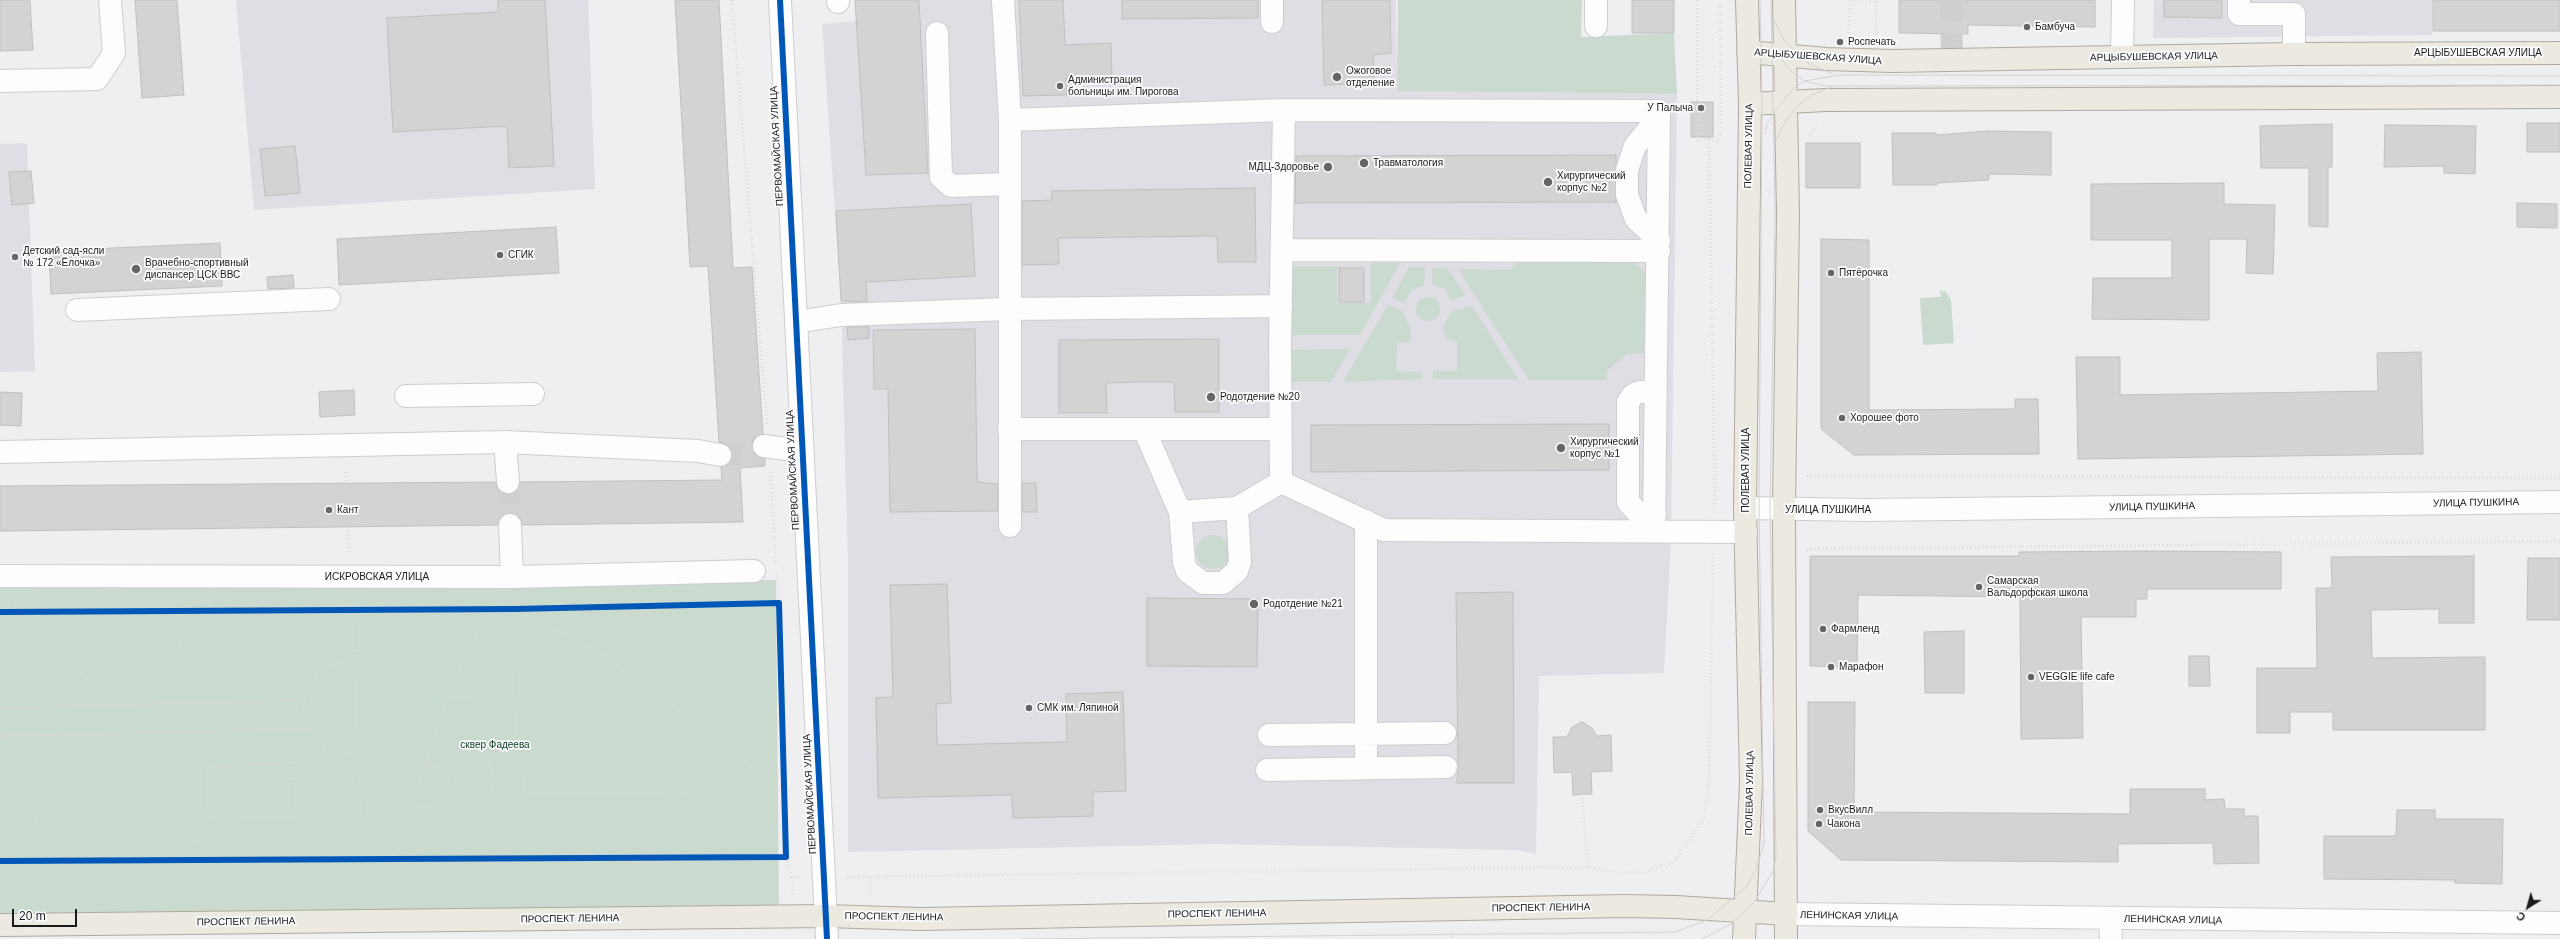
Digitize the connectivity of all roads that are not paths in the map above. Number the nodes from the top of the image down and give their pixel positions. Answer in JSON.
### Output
{"nodes":[{"id":1,"x":110,"y":0,"type":"edge"},
{"id":2,"x":780,"y":0,"type":"edge"},
{"id":3,"x":1003,"y":0,"type":"edge"},
{"id":4,"x":1272,"y":0,"type":"edge"},
{"id":5,"x":1596,"y":0,"type":"edge"},
{"id":6,"x":1746,"y":0,"type":"edge"},
{"id":7,"x":1784,"y":0,"type":"edge"},
{"id":8,"x":2123,"y":0,"type":"edge"},
{"id":9,"x":2239,"y":0,"type":"edge"},
{"id":10,"x":1272,"y":22,"type":"dead end"},
{"id":11,"x":1596,"y":26,"type":"dead end"},
{"id":12,"x":937,"y":33,"type":"dead end"},
{"id":13,"x":1748,"y":52,"type":"junction"},
{"id":14,"x":2560,"y":53,"type":"edge"},
{"id":15,"x":1784,"y":54,"type":"junction"},
{"id":16,"x":2291,"y":54,"type":"junction"},
{"id":17,"x":2122,"y":58,"type":"junction"},
{"id":18,"x":0,"y":81,"type":"edge"},
{"id":19,"x":2560,"y":97,"type":"edge"},
{"id":20,"x":1786,"y":103,"type":"junction"},
{"id":21,"x":1750,"y":104,"type":"junction"},
{"id":22,"x":1284,"y":110,"type":"junction"},
{"id":23,"x":1010,"y":120,"type":"junction"},
{"id":24,"x":1659,"y":121,"type":"junction"},
{"id":25,"x":1010,"y":184,"type":"junction"},
{"id":26,"x":1659,"y":246,"type":"junction"},
{"id":27,"x":1282,"y":250,"type":"junction"},
{"id":28,"x":329,"y":299,"type":"dead end"},
{"id":29,"x":1281,"y":306,"type":"junction"},
{"id":30,"x":1009,"y":309,"type":"junction"},
{"id":31,"x":77,"y":310,"type":"dead end"},
{"id":32,"x":796,"y":322,"type":"junction"},
{"id":33,"x":533,"y":394,"type":"dead end"},
{"id":34,"x":406,"y":396,"type":"dead end"},
{"id":35,"x":1009,"y":428,"type":"junction"},
{"id":36,"x":1144,"y":429,"type":"junction"},
{"id":37,"x":1280,"y":429,"type":"junction"},
{"id":38,"x":505,"y":442,"type":"junction"},
{"id":39,"x":720,"y":450,"type":"tunnel mouth"},
{"id":40,"x":766,"y":450,"type":"tunnel mouth"},
{"id":41,"x":0,"y":452,"type":"edge"},
{"id":42,"x":803,"y":454,"type":"junction"},
{"id":43,"x":508,"y":482,"type":"tunnel mouth"},
{"id":44,"x":1281,"y":482,"type":"junction"},
{"id":45,"x":2560,"y":502,"type":"edge"},
{"id":46,"x":1237,"y":508,"type":"junction"},
{"id":47,"x":1745,"y":508,"type":"junction"},
{"id":48,"x":1784,"y":510,"type":"junction"},
{"id":49,"x":1180,"y":512,"type":"junction"},
{"id":50,"x":1366,"y":521,"type":"junction"},
{"id":51,"x":1654,"y":522,"type":"junction"},
{"id":52,"x":510,"y":525,"type":"tunnel mouth"},
{"id":53,"x":1010,"y":526,"type":"dead end"},
{"id":54,"x":1746,"y":532,"type":"junction"},
{"id":55,"x":754,"y":571,"type":"dead end"},
{"id":56,"x":0,"y":576,"type":"edge"},
{"id":57,"x":512,"y":577,"type":"junction"},
{"id":58,"x":1445,"y":733,"type":"dead end"},
{"id":59,"x":1269,"y":734,"type":"dead end"},
{"id":60,"x":1366,"y":734,"type":"junction"},
{"id":61,"x":1366,"y":768,"type":"junction"},
{"id":62,"x":1446,"y":768,"type":"dead end"},
{"id":63,"x":1268,"y":770,"type":"dead end"},
{"id":64,"x":1745,"y":911,"type":"junction"},
{"id":65,"x":1787,"y":914,"type":"junction"},
{"id":66,"x":826,"y":916,"type":"junction"},
{"id":67,"x":2560,"y":923,"type":"edge"},
{"id":68,"x":0,"y":925,"type":"edge"},
{"id":69,"x":2111,"y":929,"type":"edge"},
{"id":70,"x":827,"y":939,"type":"edge"},
{"id":71,"x":1744,"y":939,"type":"edge"},
{"id":72,"x":1786,"y":939,"type":"edge"}],
"edges":[{"from":1,"to":18,"type":"street"},
{"from":2,"to":32,"type":"street","name":"ПЕРВОМАЙСКАЯ УЛИЦА"},
{"from":3,"to":23,"type":"street"},
{"from":4,"to":10,"type":"street"},
{"from":5,"to":11,"type":"street"},
{"from":6,"to":13,"type":"main road","name":"ПОЛЕВАЯ УЛИЦА"},
{"from":7,"to":15,"type":"main road"},
{"from":8,"to":17,"type":"street"},
{"from":9,"to":16,"type":"street"},
{"from":12,"to":25,"type":"street"},
{"from":13,"to":15,"type":"main road","name":"АРЦЫБУШЕВСКАЯ УЛИЦА"},
{"from":13,"to":21,"type":"main road","name":"ПОЛЕВАЯ УЛИЦА"},
{"from":14,"to":16,"type":"main road","name":"АРЦЫБУШЕВСКАЯ УЛИЦА"},
{"from":15,"to":17,"type":"main road","name":"АРЦЫБУШЕВСКАЯ УЛИЦА"},
{"from":15,"to":20,"type":"main road"},
{"from":16,"to":17,"type":"main road","name":"АРЦЫБУШЕВСКАЯ УЛИЦА"},
{"from":19,"to":20,"type":"main road"},
{"from":20,"to":21,"type":"main road"},
{"from":20,"to":48,"type":"main road"},
{"from":21,"to":47,"type":"main road","name":"ПОЛЕВАЯ УЛИЦА"},
{"from":22,"to":23,"type":"street"},
{"from":22,"to":24,"type":"street"},
{"from":22,"to":27,"type":"street"},
{"from":23,"to":25,"type":"street"},
{"from":24,"to":26,"type":"street"},
{"from":24,"to":26,"type":"street"},
{"from":25,"to":30,"type":"street"},
{"from":26,"to":27,"type":"street"},
{"from":26,"to":51,"type":"street"},
{"from":27,"to":29,"type":"street"},
{"from":28,"to":31,"type":"street"},
{"from":29,"to":30,"type":"street"},
{"from":29,"to":37,"type":"street"},
{"from":30,"to":32,"type":"street"},
{"from":30,"to":35,"type":"street"},
{"from":32,"to":42,"type":"street","name":"ПЕРВОМАЙСКАЯ УЛИЦА"},
{"from":33,"to":34,"type":"street"},
{"from":35,"to":36,"type":"street"},
{"from":35,"to":53,"type":"street"},
{"from":36,"to":37,"type":"street"},
{"from":36,"to":49,"type":"street"},
{"from":37,"to":44,"type":"street"},
{"from":38,"to":39,"type":"street"},
{"from":38,"to":41,"type":"street"},
{"from":38,"to":43,"type":"street"},
{"from":40,"to":42,"type":"street"},
{"from":42,"to":66,"type":"street","name":"ПЕРВОМАЙСКАЯ УЛИЦА"},
{"from":44,"to":46,"type":"street"},
{"from":44,"to":50,"type":"street"},
{"from":45,"to":48,"type":"street","name":"УЛИЦА ПУШКИНА"},
{"from":46,"to":49,"type":"street"},
{"from":46,"to":49,"type":"street"},
{"from":47,"to":48,"type":"street","name":"УЛИЦА ПУШКИНА"},
{"from":47,"to":54,"type":"main road","name":"ПОЛЕВАЯ УЛИЦА"},
{"from":48,"to":65,"type":"main road"},
{"from":50,"to":51,"type":"street"},
{"from":50,"to":60,"type":"street"},
{"from":51,"to":54,"type":"street"},
{"from":52,"to":57,"type":"street"},
{"from":54,"to":64,"type":"main road","name":"ПОЛЕВАЯ УЛИЦА"},
{"from":55,"to":57,"type":"street","name":"ИСКРОВСКАЯ УЛИЦА"},
{"from":56,"to":57,"type":"street","name":"ИСКРОВСКАЯ УЛИЦА"},
{"from":58,"to":60,"type":"street"},
{"from":59,"to":60,"type":"street"},
{"from":60,"to":61,"type":"street"},
{"from":61,"to":62,"type":"street"},
{"from":61,"to":63,"type":"street"},
{"from":64,"to":65,"type":"main road","name":"ПРОСПЕКТ ЛЕНИНА"},
{"from":64,"to":66,"type":"main road","name":"ПРОСПЕКТ ЛЕНИНА"},
{"from":64,"to":71,"type":"main road","name":"ПОЛЕВАЯ УЛИЦА"},
{"from":65,"to":69,"type":"street","name":"ЛЕНИНСКАЯ УЛИЦА"},
{"from":65,"to":72,"type":"main road"},
{"from":66,"to":68,"type":"main road","name":"ПРОСПЕКТ ЛЕНИНА"},
{"from":66,"to":70,"type":"street","name":"ПЕРВОМАЙСКАЯ УЛИЦА"},
{"from":67,"to":69,"type":"street","name":"ЛЕНИНСКАЯ УЛИЦА"}]}
